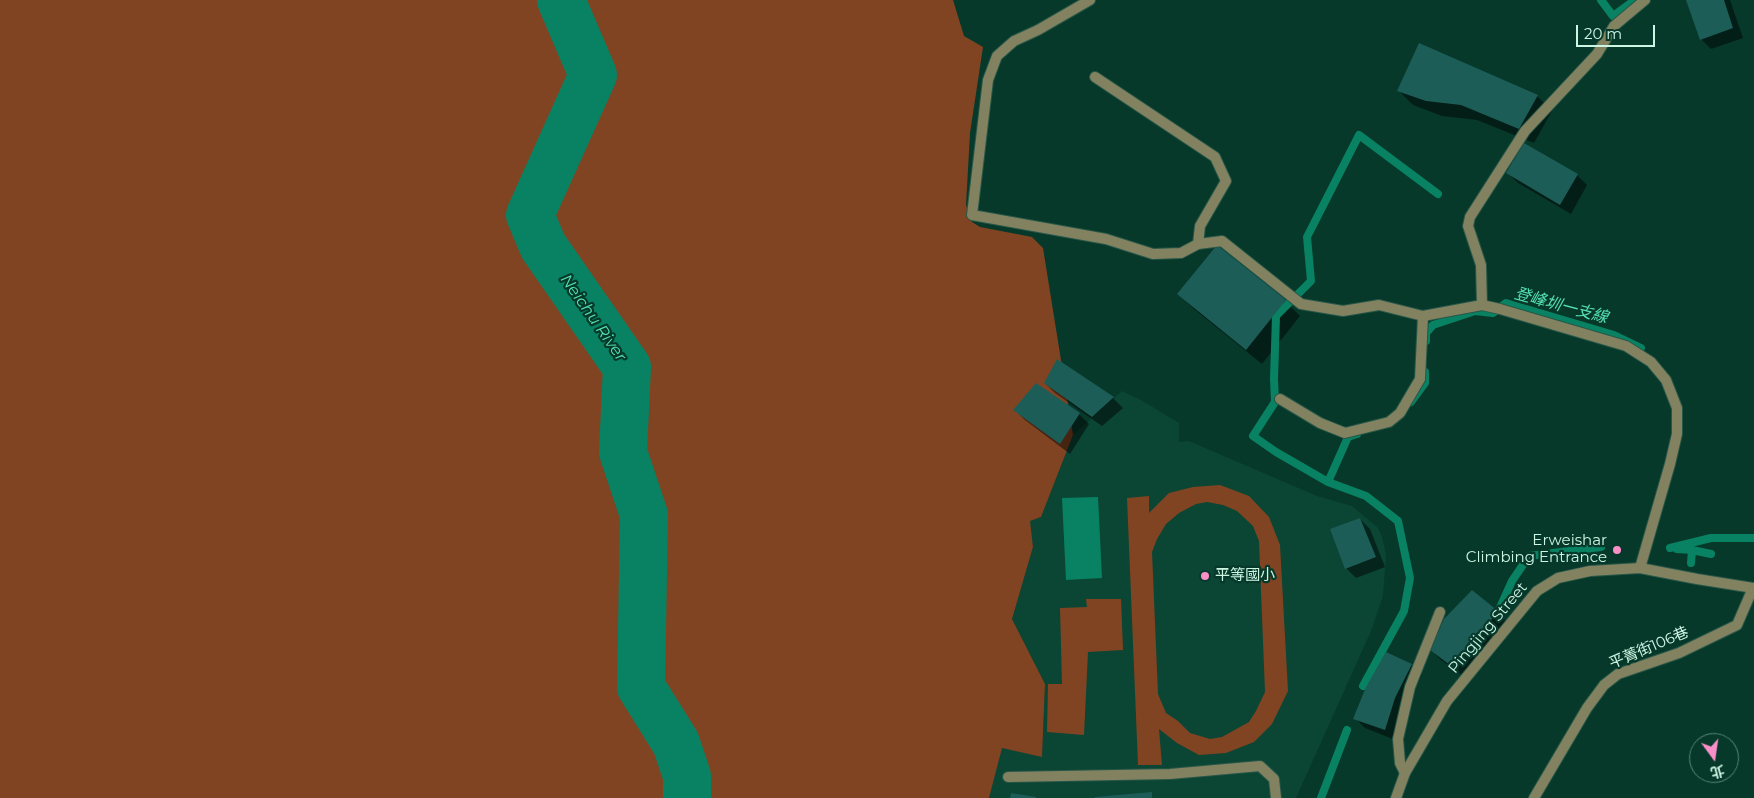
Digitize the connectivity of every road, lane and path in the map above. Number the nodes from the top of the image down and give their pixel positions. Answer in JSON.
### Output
{"nodes":[{"id":1,"x":1090,"y":0,"type":"edge"},
{"id":2,"x":1645,"y":0,"type":"edge"},
{"id":3,"x":1095,"y":77,"type":"dead end"},
{"id":4,"x":1198,"y":244,"type":"junction"},
{"id":5,"x":1482,"y":305,"type":"junction"},
{"id":6,"x":1423,"y":316,"type":"junction"},
{"id":7,"x":1280,"y":399,"type":"dead end"},
{"id":8,"x":1640,"y":568,"type":"junction"},
{"id":9,"x":1753,"y":588,"type":"edge"},
{"id":10,"x":1440,"y":612,"type":"dead end"},
{"id":11,"x":1405,"y":773,"type":"junction"},
{"id":12,"x":1008,"y":777,"type":"dead end"},
{"id":13,"x":1276,"y":798,"type":"edge"},
{"id":14,"x":1396,"y":798,"type":"edge"},
{"id":15,"x":1534,"y":798,"type":"edge"}],
"edges":[{"from":1,"to":4,"type":"street"},
{"from":2,"to":5,"type":"street"},
{"from":3,"to":4,"type":"street"},
{"from":4,"to":6,"type":"street"},
{"from":5,"to":6,"type":"street"},
{"from":5,"to":8,"type":"street"},
{"from":6,"to":7,"type":"street"},
{"from":8,"to":9,"type":"street","name":"Pingjing Street"},
{"from":8,"to":11,"type":"street","name":"Pingjing Street"},
{"from":9,"to":15,"type":"street","name":"平菁街106巷"},
{"from":10,"to":11,"type":"street"},
{"from":11,"to":14,"type":"street","name":"Pingjing Street"},
{"from":12,"to":13,"type":"street"}]}
